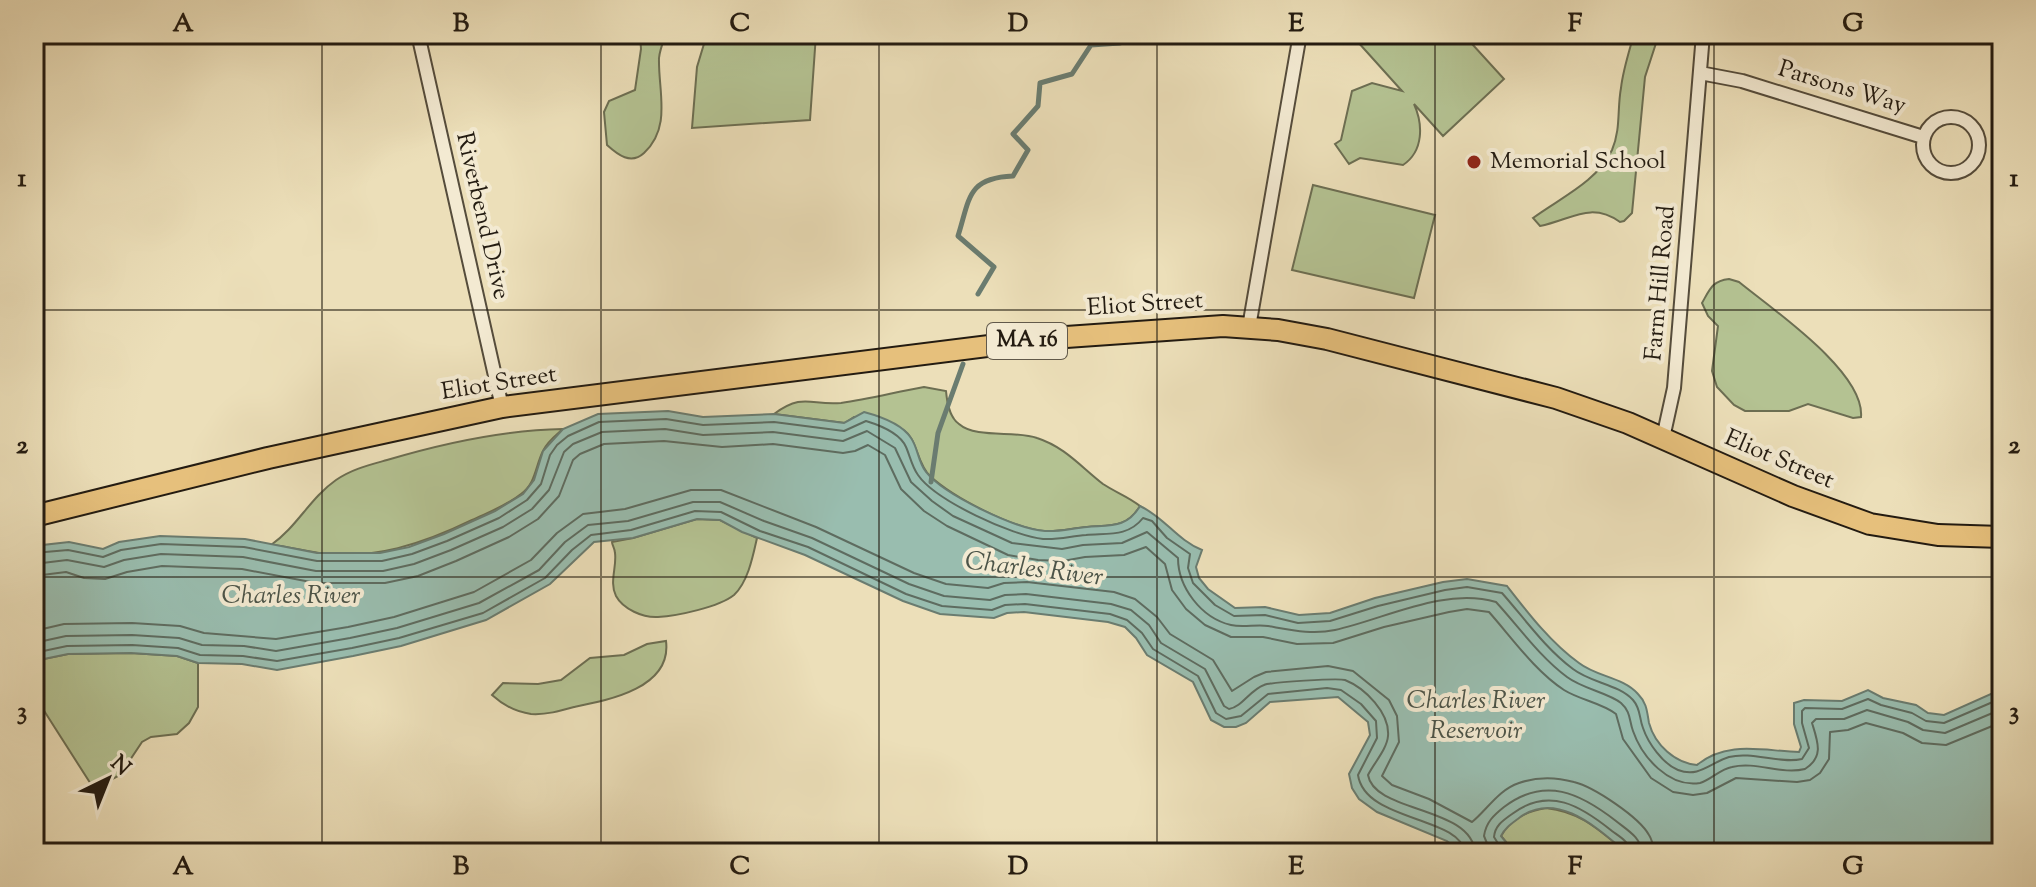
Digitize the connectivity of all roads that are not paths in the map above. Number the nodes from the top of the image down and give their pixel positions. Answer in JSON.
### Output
{"nodes":[{"id":1,"x":418,"y":34,"type":"edge"},
{"id":2,"x":1300,"y":34,"type":"edge"},
{"id":3,"x":1703,"y":34,"type":"edge"},
{"id":4,"x":1700,"y":73,"type":"junction"},
{"id":5,"x":1923,"y":137,"type":"junction"},
{"id":6,"x":1249,"y":327,"type":"junction"},
{"id":7,"x":502,"y":407,"type":"junction"},
{"id":8,"x":1663,"y":438,"type":"junction"},
{"id":9,"x":34,"y":516,"type":"edge"},
{"id":10,"x":2002,"y":537,"type":"edge"}],
"edges":[{"from":1,"to":7,"type":"street","name":"Riverbend Drive"},
{"from":2,"to":6,"type":"street"},
{"from":3,"to":4,"type":"street","name":"Farm Hill Road"},
{"from":4,"to":5,"type":"street","name":"Parsons Way"},
{"from":4,"to":8,"type":"street","name":"Farm Hill Road"},
{"from":5,"to":5,"type":"street","name":"Parsons Way"},
{"from":6,"to":7,"type":"main road","name":"Eliot Street","number":"MA 16"},
{"from":6,"to":8,"type":"main road","name":"Eliot Street","number":"MA 16"},
{"from":7,"to":9,"type":"main road","name":"Eliot Street","number":"MA 16"},
{"from":8,"to":10,"type":"main road","name":"Eliot Street","number":"MA 16"}]}
